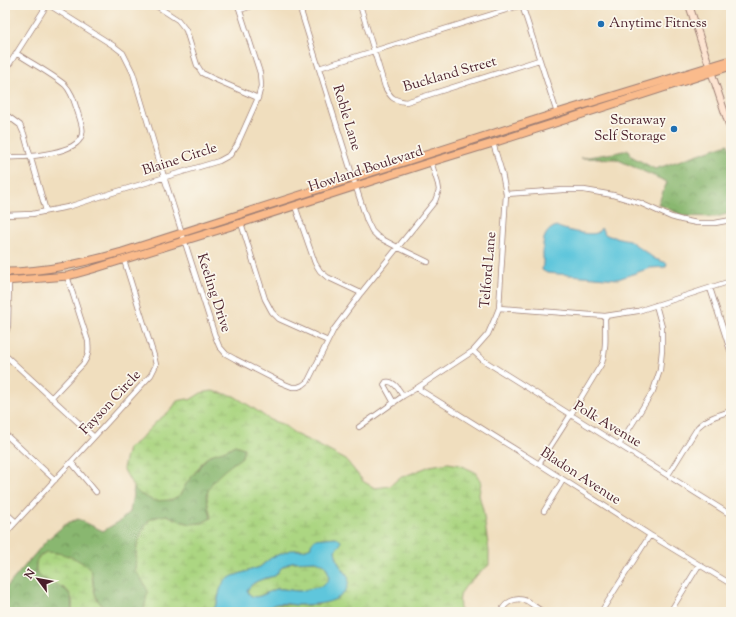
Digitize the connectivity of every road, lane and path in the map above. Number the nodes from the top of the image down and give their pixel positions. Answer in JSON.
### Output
{"nodes":[{"id":1,"x":48,"y":5,"type":"edge"},
{"id":2,"x":156,"y":5,"type":"edge"},
{"id":3,"x":255,"y":5,"type":"edge"},
{"id":4,"x":299,"y":5,"type":"edge"},
{"id":5,"x":360,"y":5,"type":"edge"},
{"id":6,"x":522,"y":5,"type":"edge"},
{"id":7,"x":689,"y":5,"type":"edge"},
{"id":8,"x":239,"y":7,"type":"edge"},
{"id":9,"x":374,"y":52,"type":"junction"},
{"id":10,"x":16,"y":53,"type":"junction"},
{"id":11,"x":539,"y":60,"type":"junction"},
{"id":12,"x":731,"y":60,"type":"edge"},
{"id":13,"x":731,"y":66,"type":"edge"},
{"id":14,"x":319,"y":68,"type":"junction"},
{"id":15,"x":711,"y":69,"type":"junction"},
{"id":16,"x":5,"y":71,"type":"edge"},
{"id":17,"x":258,"y":98,"type":"junction"},
{"id":18,"x":557,"y":113,"type":"junction"},
{"id":19,"x":5,"y":114,"type":"edge"},
{"id":20,"x":548,"y":126,"type":"junction"},
{"id":21,"x":731,"y":131,"type":"edge"},
{"id":22,"x":493,"y":143,"type":"junction"},
{"id":23,"x":31,"y":156,"type":"junction"},
{"id":24,"x":5,"y":158,"type":"edge"},
{"id":25,"x":431,"y":162,"type":"junction"},
{"id":26,"x":164,"y":177,"type":"junction"},
{"id":27,"x":354,"y":178,"type":"junction"},
{"id":28,"x":356,"y":186,"type":"junction"},
{"id":29,"x":506,"y":194,"type":"junction"},
{"id":30,"x":295,"y":206,"type":"junction"},
{"id":31,"x":46,"y":212,"type":"junction"},
{"id":32,"x":5,"y":215,"type":"edge"},
{"id":33,"x":731,"y":220,"type":"edge"},
{"id":34,"x":241,"y":223,"type":"junction"},
{"id":35,"x":182,"y":232,"type":"junction"},
{"id":36,"x":185,"y":240,"type":"junction"},
{"id":37,"x":397,"y":247,"type":"junction"},
{"id":38,"x":124,"y":260,"type":"junction"},
{"id":39,"x":428,"y":262,"type":"dead end"},
{"id":40,"x":77,"y":264,"type":"junction"},
{"id":41,"x":60,"y":268,"type":"junction"},
{"id":42,"x":5,"y":272,"type":"edge"},
{"id":43,"x":68,"y":276,"type":"junction"},
{"id":44,"x":54,"y":277,"type":"junction"},
{"id":45,"x":7,"y":281,"type":"edge"},
{"id":46,"x":731,"y":281,"type":"edge"},
{"id":47,"x":710,"y":288,"type":"junction"},
{"id":48,"x":361,"y":293,"type":"junction"},
{"id":49,"x":656,"y":305,"type":"junction"},
{"id":50,"x":499,"y":308,"type":"junction"},
{"id":51,"x":605,"y":316,"type":"junction"},
{"id":52,"x":5,"y":335,"type":"edge"},
{"id":53,"x":328,"y":341,"type":"junction"},
{"id":54,"x":473,"y":350,"type":"junction"},
{"id":55,"x":731,"y":353,"type":"edge"},
{"id":56,"x":5,"y":355,"type":"edge"},
{"id":57,"x":417,"y":388,"type":"junction"},
{"id":58,"x":403,"y":396,"type":"junction"},
{"id":59,"x":51,"y":398,"type":"junction"},
{"id":60,"x":394,"y":403,"type":"junction"},
{"id":61,"x":731,"y":411,"type":"edge"},
{"id":62,"x":570,"y":416,"type":"junction"},
{"id":63,"x":359,"y":427,"type":"dead end"},
{"id":64,"x":5,"y":434,"type":"edge"},
{"id":65,"x":94,"y":437,"type":"junction"},
{"id":66,"x":619,"y":445,"type":"junction"},
{"id":67,"x":71,"y":462,"type":"junction"},
{"id":68,"x":539,"y":464,"type":"junction"},
{"id":69,"x":668,"y":475,"type":"junction"},
{"id":70,"x":55,"y":480,"type":"junction"},
{"id":71,"x":563,"y":480,"type":"junction"},
{"id":72,"x":96,"y":492,"type":"dead end"},
{"id":73,"x":5,"y":512,"type":"edge"},
{"id":74,"x":544,"y":512,"type":"dead end"},
{"id":75,"x":731,"y":515,"type":"edge"},
{"id":76,"x":16,"y":522,"type":"junction"},
{"id":77,"x":5,"y":534,"type":"edge"},
{"id":78,"x":650,"y":535,"type":"junction"},
{"id":79,"x":699,"y":565,"type":"junction"},
{"id":80,"x":731,"y":584,"type":"edge"},
{"id":81,"x":500,"y":612,"type":"edge"},
{"id":82,"x":543,"y":612,"type":"edge"},
{"id":83,"x":601,"y":612,"type":"edge"},
{"id":84,"x":670,"y":612,"type":"edge"}],
"edges":[{"from":1,"to":10,"type":"street"},
{"from":1,"to":26,"type":"street","name":"Keeling Drive"},
{"from":2,"to":17,"type":"street"},
{"from":3,"to":8,"type":"street"},
{"from":4,"to":14,"type":"street","name":"Roble Lane"},
{"from":5,"to":9,"type":"street","name":"Buckland Street"},
{"from":6,"to":9,"type":"street"},
{"from":6,"to":11,"type":"street"},
{"from":7,"to":15,"type":"street"},
{"from":8,"to":17,"type":"street","name":"Blaine Circle"},
{"from":9,"to":11,"type":"street","name":"Buckland Street"},
{"from":9,"to":14,"type":"street"},
{"from":10,"to":16,"type":"street"},
{"from":10,"to":23,"type":"street"},
{"from":11,"to":18,"type":"street"},
{"from":12,"to":15,"type":"main road","name":"Howland Boulevard"},
{"from":13,"to":15,"type":"main road","name":"Howland Boulevard"},
{"from":14,"to":27,"type":"street","name":"Roble Lane"},
{"from":15,"to":18,"type":"main road","name":"Howland Boulevard"},
{"from":15,"to":20,"type":"main road","name":"Howland Boulevard"},
{"from":15,"to":21,"type":"street"},
{"from":17,"to":26,"type":"street","name":"Blaine Circle"},
{"from":18,"to":20,"type":"main road"},
{"from":18,"to":27,"type":"main road","name":"Howland Boulevard"},
{"from":19,"to":23,"type":"street"},
{"from":20,"to":22,"type":"main road","name":"Howland Boulevard"},
{"from":22,"to":25,"type":"main road","name":"Howland Boulevard"},
{"from":22,"to":29,"type":"street","name":"Telford Lane"},
{"from":23,"to":24,"type":"street"},
{"from":23,"to":31,"type":"street"},
{"from":25,"to":28,"type":"main road","name":"Howland Boulevard"},
{"from":25,"to":37,"type":"street","name":"Keeling Drive"},
{"from":26,"to":31,"type":"street","name":"Blaine Circle"},
{"from":26,"to":35,"type":"street","name":"Keeling Drive"},
{"from":27,"to":28,"type":"street","name":"Roble Lane"},
{"from":27,"to":35,"type":"main road","name":"Howland Boulevard"},
{"from":28,"to":30,"type":"main road","name":"Howland Boulevard"},
{"from":28,"to":37,"type":"street","name":"Roble Lane"},
{"from":29,"to":33,"type":"street"},
{"from":29,"to":50,"type":"street","name":"Telford Lane"},
{"from":30,"to":34,"type":"main road","name":"Howland Boulevard"},
{"from":30,"to":48,"type":"street"},
{"from":31,"to":32,"type":"street","name":"Blaine Circle"},
{"from":34,"to":36,"type":"main road","name":"Howland Boulevard"},
{"from":34,"to":53,"type":"street"},
{"from":35,"to":36,"type":"street","name":"Keeling Drive"},
{"from":35,"to":40,"type":"main road","name":"Howland Boulevard"},
{"from":36,"to":38,"type":"main road","name":"Howland Boulevard"},
{"from":36,"to":53,"type":"street","name":"Keeling Drive"},
{"from":37,"to":39,"type":"street","name":"Roble Lane"},
{"from":37,"to":48,"type":"street","name":"Keeling Drive"},
{"from":38,"to":43,"type":"main road","name":"Howland Boulevard"},
{"from":38,"to":65,"type":"street","name":"Fayson Circle"},
{"from":40,"to":41,"type":"main road","name":"Howland Boulevard"},
{"from":40,"to":43,"type":"main road"},
{"from":41,"to":42,"type":"main road","name":"Howland Boulevard"},
{"from":41,"to":44,"type":"main road"},
{"from":43,"to":44,"type":"main road","name":"Howland Boulevard"},
{"from":43,"to":59,"type":"street"},
{"from":44,"to":45,"type":"main road","name":"Howland Boulevard"},
{"from":45,"to":52,"type":"street"},
{"from":46,"to":47,"type":"street"},
{"from":47,"to":49,"type":"street"},
{"from":47,"to":55,"type":"street"},
{"from":48,"to":53,"type":"street","name":"Keeling Drive"},
{"from":49,"to":51,"type":"street"},
{"from":49,"to":66,"type":"street"},
{"from":50,"to":51,"type":"street"},
{"from":50,"to":54,"type":"street","name":"Telford Lane"},
{"from":51,"to":62,"type":"street"},
{"from":54,"to":57,"type":"street","name":"Telford Lane"},
{"from":54,"to":62,"type":"street","name":"Polk Avenue"},
{"from":56,"to":59,"type":"street"},
{"from":57,"to":58,"type":"street","name":"Telford Lane"},
{"from":57,"to":68,"type":"street","name":"Bladon Avenue"},
{"from":58,"to":60,"type":"street","name":"Telford Lane"},
{"from":58,"to":60,"type":"street"},
{"from":59,"to":65,"type":"street"},
{"from":60,"to":63,"type":"street","name":"Telford Lane"},
{"from":61,"to":69,"type":"street"},
{"from":62,"to":66,"type":"street","name":"Polk Avenue"},
{"from":62,"to":68,"type":"street"},
{"from":64,"to":70,"type":"street"},
{"from":65,"to":67,"type":"street","name":"Fayson Circle"},
{"from":66,"to":69,"type":"street","name":"Polk Avenue"},
{"from":67,"to":70,"type":"street","name":"Fayson Circle"},
{"from":67,"to":72,"type":"street"},
{"from":68,"to":71,"type":"street","name":"Bladon Avenue"},
{"from":69,"to":75,"type":"street","name":"Polk Avenue"},
{"from":70,"to":76,"type":"street","name":"Fayson Circle"},
{"from":71,"to":74,"type":"street"},
{"from":71,"to":78,"type":"street","name":"Bladon Avenue"},
{"from":73,"to":76,"type":"street"},
{"from":76,"to":77,"type":"street","name":"Fayson Circle"},
{"from":78,"to":79,"type":"street","name":"Bladon Avenue"},
{"from":78,"to":83,"type":"street"},
{"from":79,"to":80,"type":"street","name":"Bladon Avenue"},
{"from":79,"to":84,"type":"street"},
{"from":81,"to":82,"type":"street"}]}
